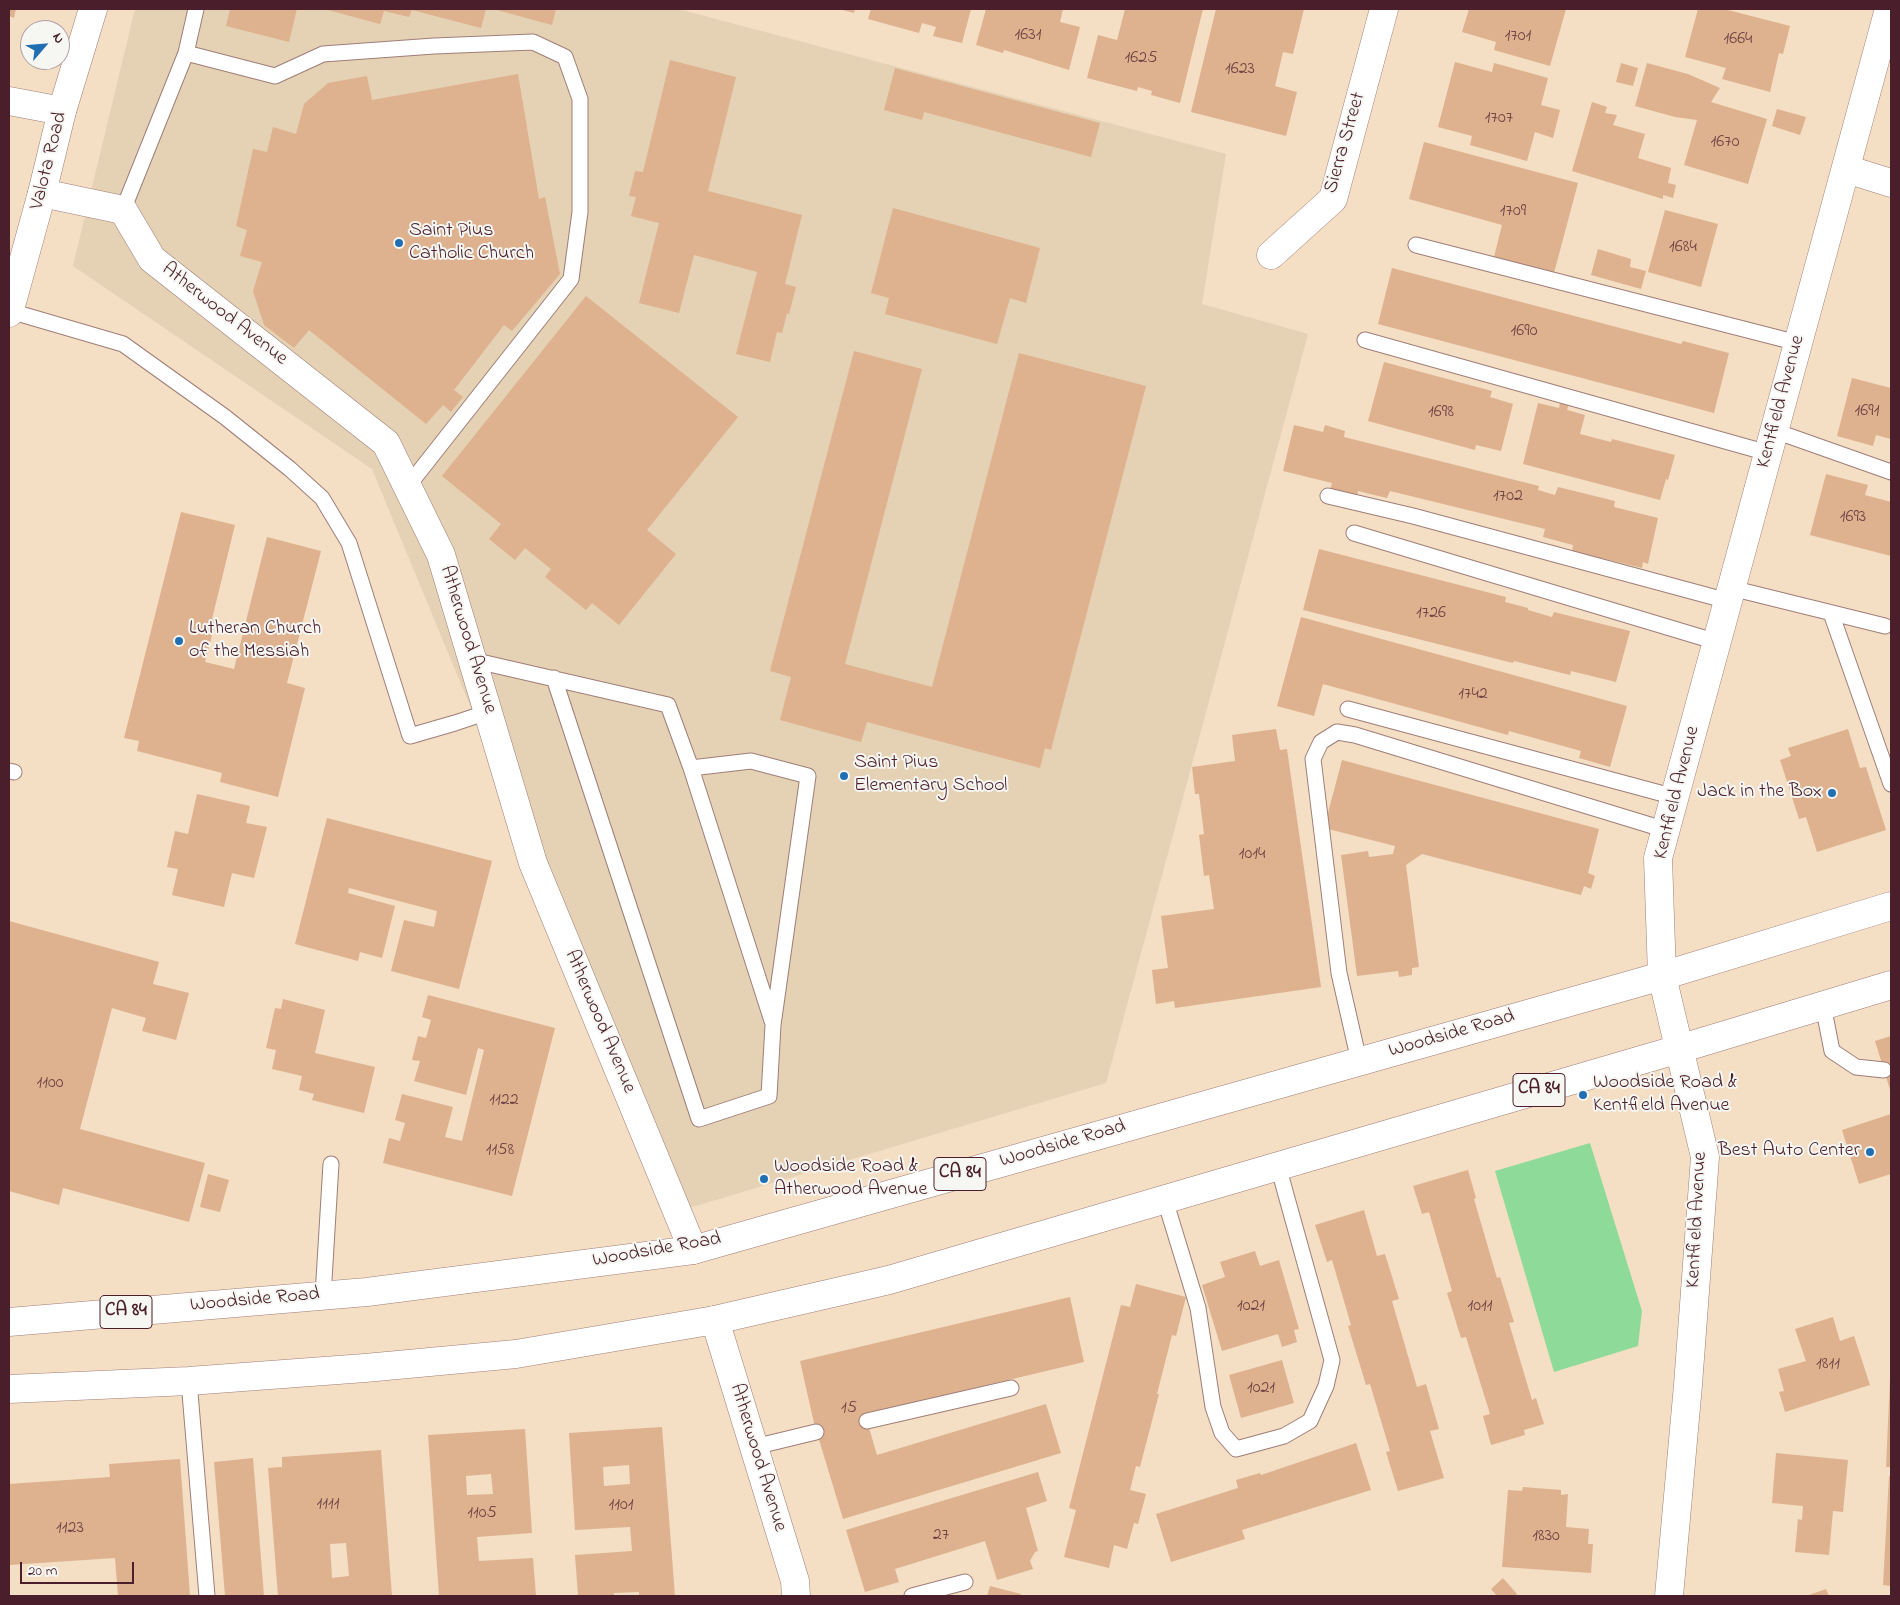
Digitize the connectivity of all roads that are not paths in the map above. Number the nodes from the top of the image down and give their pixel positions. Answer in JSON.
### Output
{"nodes":[{"id":1,"x":93,"y":9,"type":"edge"},
{"id":2,"x":196,"y":9,"type":"edge"},
{"id":3,"x":1384,"y":9,"type":"edge"},
{"id":4,"x":1889,"y":9,"type":"edge"},
{"id":5,"x":186,"y":52,"type":"junction"},
{"id":6,"x":9,"y":101,"type":"edge"},
{"id":7,"x":62,"y":111,"type":"junction"},
{"id":8,"x":1846,"y":169,"type":"junction"},
{"id":9,"x":1891,"y":183,"type":"edge"},
{"id":10,"x":42,"y":193,"type":"junction"},
{"id":11,"x":123,"y":210,"type":"junction"},
{"id":12,"x":1416,"y":246,"type":"dead end"},
{"id":13,"x":1271,"y":255,"type":"dead end"},
{"id":14,"x":9,"y":312,"type":"edge"},
{"id":15,"x":1365,"y":340,"type":"dead end"},
{"id":16,"x":1798,"y":343,"type":"junction"},
{"id":17,"x":1772,"y":442,"type":"junction"},
{"id":18,"x":1891,"y":472,"type":"edge"},
{"id":19,"x":408,"y":486,"type":"junction"},
{"id":20,"x":1328,"y":496,"type":"dead end"},
{"id":21,"x":1354,"y":533,"type":"dead end"},
{"id":22,"x":1730,"y":595,"type":"junction"},
{"id":23,"x":1831,"y":613,"type":"junction"},
{"id":24,"x":1885,"y":626,"type":"dead end"},
{"id":25,"x":1717,"y":642,"type":"junction"},
{"id":26,"x":472,"y":660,"type":"junction"},
{"id":27,"x":554,"y":678,"type":"junction"},
{"id":28,"x":1348,"y":708,"type":"dead end"},
{"id":29,"x":488,"y":712,"type":"junction"},
{"id":30,"x":692,"y":768,"type":"junction"},
{"id":31,"x":1891,"y":784,"type":"edge"},
{"id":32,"x":1675,"y":797,"type":"junction"},
{"id":33,"x":1666,"y":830,"type":"junction"},
{"id":34,"x":1891,"y":906,"type":"edge"},
{"id":35,"x":1662,"y":976,"type":"junction"},
{"id":36,"x":1891,"y":985,"type":"edge"},
{"id":37,"x":1823,"y":1005,"type":"junction"},
{"id":38,"x":773,"y":1025,"type":"junction"},
{"id":39,"x":1679,"y":1049,"type":"junction"},
{"id":40,"x":1359,"y":1061,"type":"junction"},
{"id":41,"x":1884,"y":1070,"type":"dead end"},
{"id":42,"x":331,"y":1164,"type":"dead end"},
{"id":43,"x":1278,"y":1166,"type":"junction"},
{"id":44,"x":1165,"y":1200,"type":"junction"},
{"id":45,"x":693,"y":1250,"type":"junction"},
{"id":46,"x":323,"y":1296,"type":"junction"},
{"id":47,"x":715,"y":1320,"type":"junction"},
{"id":48,"x":9,"y":1322,"type":"edge"},
{"id":49,"x":189,"y":1380,"type":"junction"},
{"id":50,"x":1011,"y":1388,"type":"dead end"},
{"id":51,"x":9,"y":1389,"type":"edge"},
{"id":52,"x":867,"y":1421,"type":"dead end"},
{"id":53,"x":816,"y":1432,"type":"dead end"},
{"id":54,"x":754,"y":1447,"type":"junction"},
{"id":55,"x":965,"y":1582,"type":"dead end"},
{"id":56,"x":207,"y":1596,"type":"edge"},
{"id":57,"x":796,"y":1596,"type":"edge"},
{"id":58,"x":912,"y":1596,"type":"edge"},
{"id":59,"x":1669,"y":1596,"type":"edge"}],
"edges":[{"from":1,"to":7,"type":"street","name":"Valota Road"},
{"from":2,"to":5,"type":"lane"},
{"from":3,"to":13,"type":"street","name":"Sierra Street"},
{"from":4,"to":8,"type":"street","name":"Kentfield Avenue"},
{"from":5,"to":11,"type":"lane"},
{"from":5,"to":19,"type":"lane"},
{"from":6,"to":7,"type":"street"},
{"from":7,"to":10,"type":"street","name":"Valota Road"},
{"from":8,"to":9,"type":"street"},
{"from":8,"to":16,"type":"street","name":"Kentfield Avenue"},
{"from":10,"to":11,"type":"street"},
{"from":10,"to":14,"type":"street","name":"Valota Road"},
{"from":11,"to":19,"type":"street","name":"Atherwood Avenue"},
{"from":12,"to":16,"type":"lane"},
{"from":14,"to":29,"type":"lane"},
{"from":15,"to":17,"type":"lane"},
{"from":16,"to":17,"type":"street","name":"Kentfield Avenue"},
{"from":17,"to":18,"type":"lane"},
{"from":17,"to":22,"type":"street","name":"Kentfield Avenue"},
{"from":19,"to":26,"type":"street","name":"Atherwood Avenue"},
{"from":20,"to":22,"type":"lane"},
{"from":21,"to":25,"type":"lane"},
{"from":22,"to":23,"type":"lane"},
{"from":22,"to":25,"type":"street","name":"Kentfield Avenue"},
{"from":23,"to":24,"type":"lane"},
{"from":23,"to":31,"type":"lane"},
{"from":25,"to":32,"type":"street","name":"Kentfield Avenue"},
{"from":26,"to":27,"type":"lane"},
{"from":26,"to":29,"type":"street","name":"Atherwood Avenue"},
{"from":27,"to":30,"type":"lane"},
{"from":27,"to":38,"type":"lane"},
{"from":28,"to":32,"type":"lane"},
{"from":29,"to":45,"type":"street","name":"Atherwood Avenue"},
{"from":30,"to":38,"type":"lane"},
{"from":30,"to":38,"type":"lane"},
{"from":32,"to":33,"type":"street","name":"Kentfield Avenue"},
{"from":33,"to":35,"type":"street","name":"Kentfield Avenue"},
{"from":33,"to":40,"type":"lane"},
{"from":34,"to":35,"type":"street","name":"Woodside Road","number":"CA 84"},
{"from":35,"to":39,"type":"street","name":"Kentfield Avenue"},
{"from":35,"to":40,"type":"street","name":"Woodside Road","number":"CA 84"},
{"from":36,"to":37,"type":"street","number":"CA 84"},
{"from":37,"to":39,"type":"street","number":"CA 84"},
{"from":37,"to":41,"type":"lane"},
{"from":39,"to":43,"type":"street","number":"CA 84"},
{"from":39,"to":59,"type":"street","name":"Kentfield Avenue"},
{"from":40,"to":45,"type":"street","name":"Woodside Road","number":"CA 84"},
{"from":42,"to":46,"type":"lane"},
{"from":43,"to":44,"type":"street","number":"CA 84"},
{"from":43,"to":44,"type":"lane"},
{"from":44,"to":47,"type":"street","number":"CA 84"},
{"from":45,"to":46,"type":"street","name":"Woodside Road","number":"CA 84"},
{"from":46,"to":48,"type":"street","name":"Woodside Road","number":"CA 84"},
{"from":47,"to":49,"type":"street","number":"CA 84"},
{"from":47,"to":54,"type":"street","name":"Atherwood Avenue"},
{"from":49,"to":51,"type":"street","number":"CA 84"},
{"from":49,"to":56,"type":"lane"},
{"from":50,"to":52,"type":"lane"},
{"from":53,"to":54,"type":"lane"},
{"from":54,"to":57,"type":"street","name":"Atherwood Avenue"},
{"from":55,"to":58,"type":"lane"}]}
